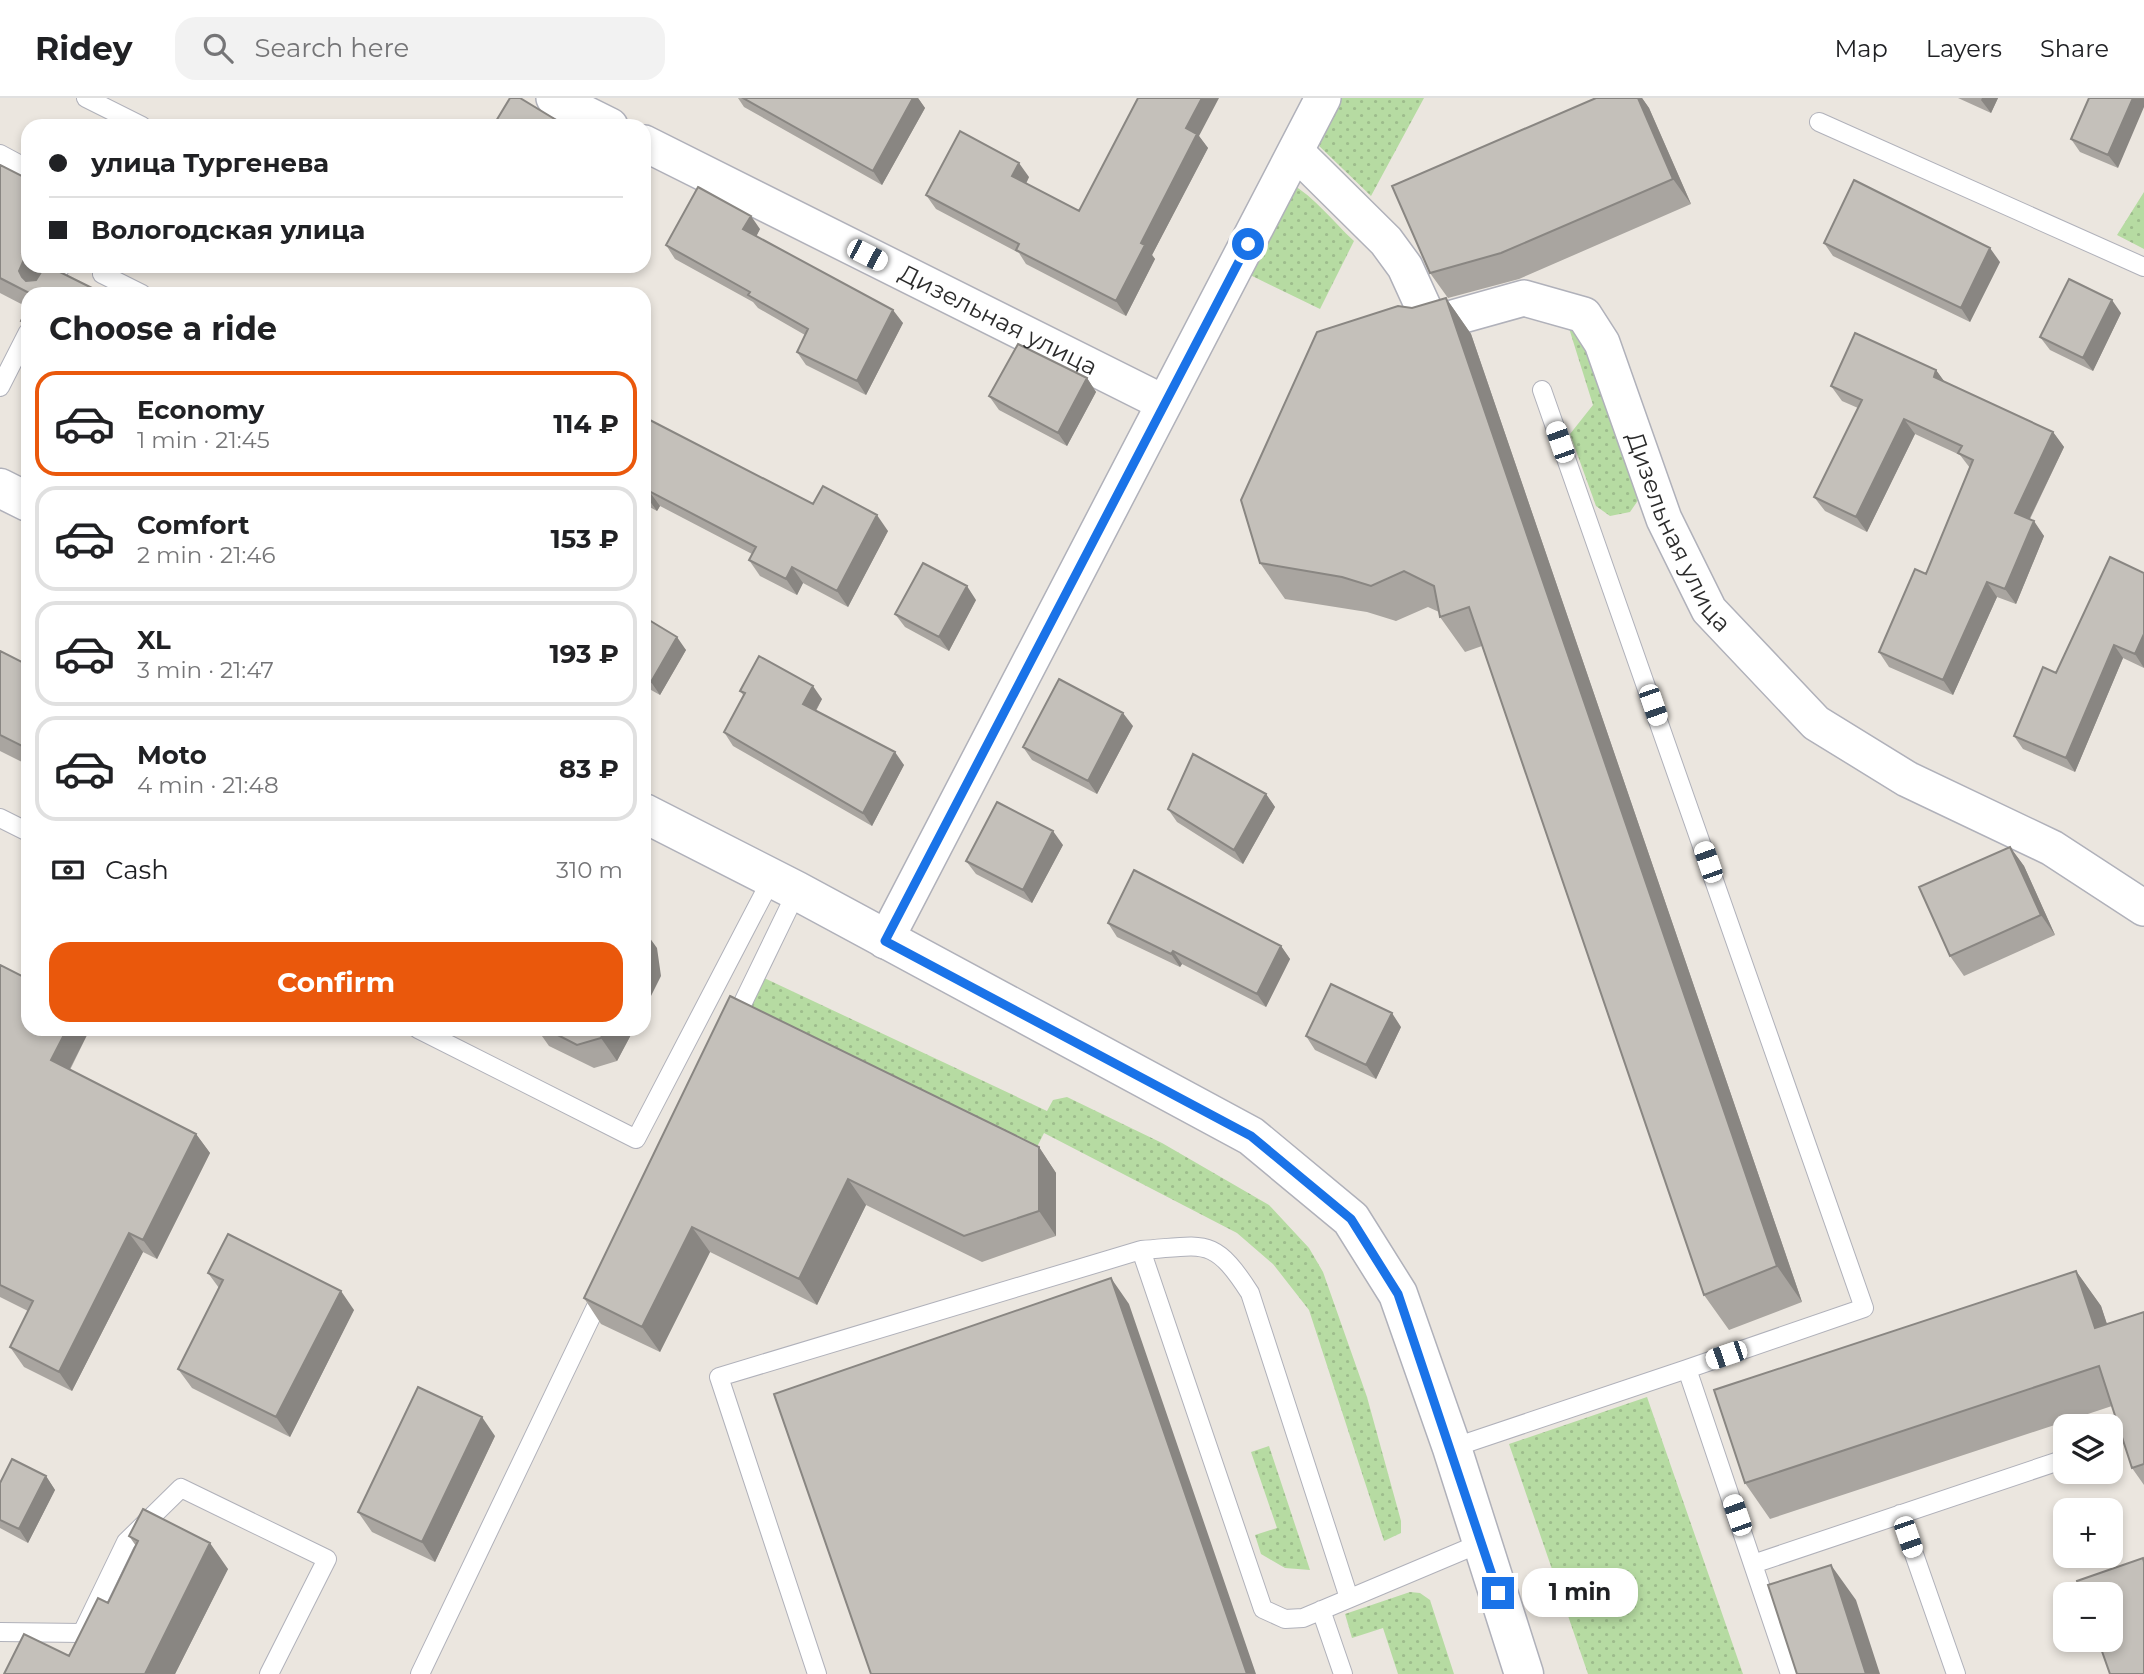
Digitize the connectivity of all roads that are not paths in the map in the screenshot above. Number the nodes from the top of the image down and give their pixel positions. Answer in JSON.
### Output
{"nodes":[{"id":1,"x":86,"y":98,"type":"edge"},
{"id":2,"x":554,"y":98,"type":"edge"},
{"id":3,"x":1324,"y":98,"type":"edge"},
{"id":4,"x":125,"y":119,"type":"edge"},
{"id":5,"x":596,"y":119,"type":"edge"},
{"id":6,"x":1819,"y":122,"type":"dead end"},
{"id":7,"x":651,"y":146,"type":"edge"},
{"id":8,"x":1296,"y":152,"type":"junction"},
{"id":9,"x":0,"y":154,"type":"edge"},
{"id":10,"x":21,"y":165,"type":"edge"},
{"id":11,"x":2144,"y":267,"type":"edge"},
{"id":12,"x":102,"y":274,"type":"dead end"},
{"id":13,"x":128,"y":287,"type":"edge"},
{"id":14,"x":21,"y":346,"type":"edge"},
{"id":15,"x":0,"y":387,"type":"edge"},
{"id":16,"x":1542,"y":390,"type":"dead end"},
{"id":17,"x":1164,"y":403,"type":"junction"},
{"id":18,"x":0,"y":488,"type":"edge"},
{"id":19,"x":21,"y":498,"type":"edge"},
{"id":20,"x":651,"y":817,"type":"edge"},
{"id":21,"x":0,"y":818,"type":"edge"},
{"id":22,"x":21,"y":828,"type":"edge"},
{"id":23,"x":784,"y":884,"type":"junction"},
{"id":24,"x":2144,"y":908,"type":"edge"},
{"id":25,"x":885,"y":941,"type":"junction"},
{"id":26,"x":432,"y":1036,"type":"edge"},
{"id":27,"x":725,"y":1040,"type":"edge"},
{"id":28,"x":1141,"y":1251,"type":"junction"},
{"id":29,"x":611,"y":1276,"type":"edge"},
{"id":30,"x":1687,"y":1368,"type":"junction"},
{"id":31,"x":1452,"y":1448,"type":"junction"},
{"id":32,"x":2053,"y":1463,"type":"edge"},
{"id":33,"x":1900,"y":1514,"type":"junction"},
{"id":34,"x":1481,"y":1543,"type":"junction"},
{"id":35,"x":1753,"y":1564,"type":"junction"},
{"id":36,"x":1349,"y":1598,"type":"junction"},
{"id":37,"x":1321,"y":1610,"type":"junction"},
{"id":38,"x":0,"y":1632,"type":"edge"},
{"id":39,"x":269,"y":1674,"type":"edge"},
{"id":40,"x":420,"y":1674,"type":"edge"},
{"id":41,"x":817,"y":1674,"type":"edge"},
{"id":42,"x":1343,"y":1674,"type":"edge"},
{"id":43,"x":1524,"y":1674,"type":"edge"},
{"id":44,"x":1790,"y":1674,"type":"edge"},
{"id":45,"x":1956,"y":1674,"type":"edge"}],
"edges":[{"from":1,"to":4,"type":"lane"},
{"from":2,"to":5,"type":"street"},
{"from":3,"to":8,"type":"street"},
{"from":6,"to":11,"type":"lane"},
{"from":7,"to":17,"type":"street","name":"Дизельная улица"},
{"from":8,"to":17,"type":"street"},
{"from":8,"to":24,"type":"street","name":"Дизельная улица"},
{"from":9,"to":10,"type":"lane"},
{"from":12,"to":13,"type":"lane"},
{"from":14,"to":15,"type":"lane"},
{"from":16,"to":30,"type":"lane"},
{"from":17,"to":25,"type":"street"},
{"from":18,"to":19,"type":"main road"},
{"from":20,"to":23,"type":"main road"},
{"from":21,"to":22,"type":"lane"},
{"from":23,"to":25,"type":"main road"},
{"from":23,"to":26,"type":"lane"},
{"from":23,"to":27,"type":"lane"},
{"from":25,"to":31,"type":"main road"},
{"from":28,"to":36,"type":"lane"},
{"from":28,"to":37,"type":"lane"},
{"from":28,"to":41,"type":"lane"},
{"from":29,"to":40,"type":"lane"},
{"from":30,"to":31,"type":"lane"},
{"from":30,"to":35,"type":"lane"},
{"from":31,"to":34,"type":"main road"},
{"from":32,"to":33,"type":"lane"},
{"from":33,"to":35,"type":"lane"},
{"from":33,"to":45,"type":"lane"},
{"from":34,"to":36,"type":"lane"},
{"from":34,"to":43,"type":"main road"},
{"from":35,"to":44,"type":"lane"},
{"from":36,"to":37,"type":"lane"},
{"from":37,"to":42,"type":"lane"},
{"from":38,"to":39,"type":"lane"}]}
